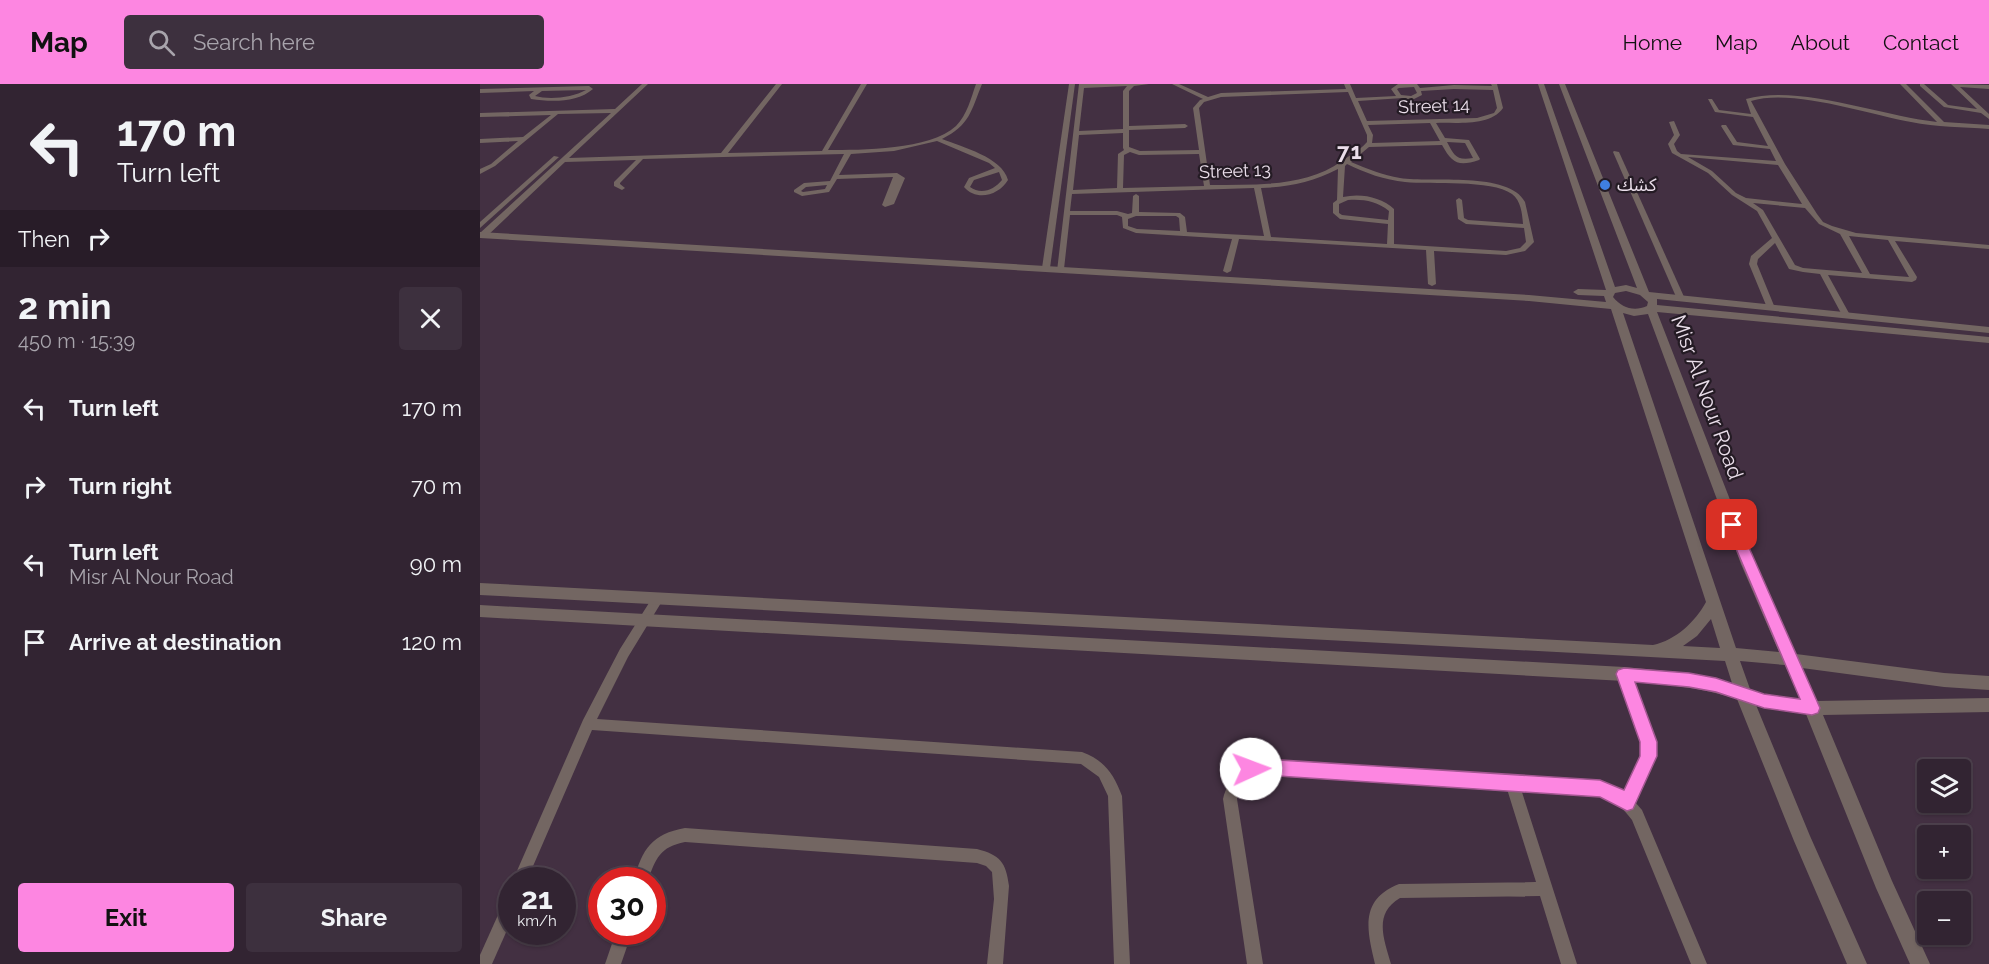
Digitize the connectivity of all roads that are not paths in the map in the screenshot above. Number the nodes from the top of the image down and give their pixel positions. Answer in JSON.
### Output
{"nodes":[{"id":1,"x":636,"y":84,"type":"edge"},
{"id":2,"x":645,"y":84,"type":"edge"},
{"id":3,"x":778,"y":84,"type":"edge"},
{"id":4,"x":864,"y":84,"type":"edge"},
{"id":5,"x":979,"y":84,"type":"edge"},
{"id":6,"x":1072,"y":84,"type":"edge"},
{"id":7,"x":1146,"y":84,"type":"edge"},
{"id":8,"x":1175,"y":84,"type":"edge"},
{"id":9,"x":1279,"y":84,"type":"edge"},
{"id":10,"x":1541,"y":84,"type":"edge"},
{"id":11,"x":1562,"y":84,"type":"edge"},
{"id":12,"x":1903,"y":84,"type":"edge"},
{"id":13,"x":1132,"y":85,"type":"edge"},
{"id":14,"x":1922,"y":85,"type":"edge"},
{"id":15,"x":1955,"y":85,"type":"edge"},
{"id":16,"x":1082,"y":86,"type":"edge"},
{"id":17,"x":1416,"y":86,"type":"edge"},
{"id":18,"x":1494,"y":86,"type":"edge"},
{"id":19,"x":1348,"y":87,"type":"edge"},
{"id":20,"x":1989,"y":87,"type":"edge"},
{"id":21,"x":541,"y":89,"type":"junction"},
{"id":22,"x":491,"y":90,"type":"junction"},
{"id":23,"x":480,"y":91,"type":"edge"},
{"id":24,"x":1281,"y":93,"type":"junction"},
{"id":25,"x":1402,"y":97,"type":"junction"},
{"id":26,"x":480,"y":98,"type":"edge"},
{"id":27,"x":1208,"y":99,"type":"junction"},
{"id":28,"x":1354,"y":100,"type":"junction"},
{"id":29,"x":1710,"y":100,"type":"dead end"},
{"id":30,"x":1556,"y":102,"type":"junction"},
{"id":31,"x":606,"y":111,"type":"junction"},
{"id":32,"x":616,"y":111,"type":"junction"},
{"id":33,"x":1982,"y":111,"type":"junction"},
{"id":34,"x":556,"y":113,"type":"junction"},
{"id":35,"x":480,"y":115,"type":"edge"},
{"id":36,"x":1755,"y":116,"type":"junction"},
{"id":37,"x":1989,"y":117,"type":"edge"},
{"id":38,"x":1432,"y":121,"type":"junction"},
{"id":39,"x":1672,"y":122,"type":"dead end"},
{"id":40,"x":1365,"y":123,"type":"junction"},
{"id":41,"x":1941,"y":123,"type":"junction"},
{"id":42,"x":1199,"y":126,"type":"junction"},
{"id":43,"x":1724,"y":126,"type":"dead end"},
{"id":44,"x":1989,"y":127,"type":"edge"},
{"id":45,"x":1125,"y":130,"type":"junction"},
{"id":46,"x":1076,"y":133,"type":"junction"},
{"id":47,"x":524,"y":139,"type":"junction"},
{"id":48,"x":938,"y":139,"type":"junction"},
{"id":49,"x":480,"y":141,"type":"edge"},
{"id":50,"x":1443,"y":141,"type":"junction"},
{"id":51,"x":1368,"y":145,"type":"junction"},
{"id":52,"x":1774,"y":148,"type":"junction"},
{"id":53,"x":1128,"y":150,"type":"junction"},
{"id":54,"x":825,"y":151,"type":"junction"},
{"id":55,"x":849,"y":151,"type":"junction"},
{"id":56,"x":1202,"y":152,"type":"junction"},
{"id":57,"x":1616,"y":152,"type":"dead end"},
{"id":58,"x":1677,"y":154,"type":"junction"},
{"id":59,"x":723,"y":155,"type":"junction"},
{"id":60,"x":640,"y":158,"type":"junction"},
{"id":61,"x":563,"y":160,"type":"junction"},
{"id":62,"x":1343,"y":162,"type":"junction"},
{"id":63,"x":1781,"y":163,"type":"junction"},
{"id":64,"x":1000,"y":169,"type":"junction"},
{"id":65,"x":480,"y":172,"type":"edge"},
{"id":66,"x":897,"y":175,"type":"dead end"},
{"id":67,"x":1257,"y":186,"type":"junction"},
{"id":68,"x":1207,"y":187,"type":"junction"},
{"id":69,"x":622,"y":188,"type":"dead end"},
{"id":70,"x":1120,"y":190,"type":"junction"},
{"id":71,"x":1070,"y":192,"type":"junction"},
{"id":72,"x":1136,"y":192,"type":"junction"},
{"id":73,"x":1741,"y":199,"type":"junction"},
{"id":74,"x":1340,"y":200,"type":"junction"},
{"id":75,"x":1459,"y":200,"type":"dead end"},
{"id":76,"x":1807,"y":206,"type":"junction"},
{"id":77,"x":1067,"y":213,"type":"junction"},
{"id":78,"x":1131,"y":215,"type":"junction"},
{"id":79,"x":1391,"y":222,"type":"junction"},
{"id":80,"x":1526,"y":226,"type":"junction"},
{"id":81,"x":483,"y":230,"type":"edge"},
{"id":82,"x":1843,"y":232,"type":"junction"},
{"id":83,"x":1184,"y":234,"type":"junction"},
{"id":84,"x":1236,"y":237,"type":"junction"},
{"id":85,"x":1776,"y":238,"type":"junction"},
{"id":86,"x":1890,"y":238,"type":"junction"},
{"id":87,"x":1268,"y":239,"type":"junction"},
{"id":88,"x":1390,"y":246,"type":"junction"},
{"id":89,"x":1989,"y":247,"type":"edge"},
{"id":90,"x":1430,"y":248,"type":"junction"},
{"id":91,"x":1046,"y":264,"type":"junction"},
{"id":92,"x":1060,"y":265,"type":"junction"},
{"id":93,"x":1227,"y":271,"type":"junction"},
{"id":94,"x":1822,"y":273,"type":"junction"},
{"id":95,"x":1868,"y":277,"type":"junction"},
{"id":96,"x":1432,"y":284,"type":"junction"},
{"id":97,"x":1586,"y":297,"type":"junction"},
{"id":98,"x":1668,"y":298,"type":"junction"},
{"id":99,"x":1613,"y":299,"type":"junction"},
{"id":100,"x":1681,"y":299,"type":"junction"},
{"id":101,"x":1648,"y":301,"type":"junction"},
{"id":102,"x":1771,"y":308,"type":"junction"},
{"id":103,"x":1672,"y":309,"type":"junction"},
{"id":104,"x":1846,"y":315,"type":"junction"},
{"id":105,"x":1989,"y":330,"type":"edge"},
{"id":106,"x":1989,"y":340,"type":"edge"},
{"id":107,"x":480,"y":589,"type":"edge"},
{"id":108,"x":658,"y":598,"type":"junction"},
{"id":109,"x":700,"y":601,"type":"junction"},
{"id":110,"x":1713,"y":602,"type":"junction"},
{"id":111,"x":480,"y":611,"type":"edge"},
{"id":112,"x":644,"y":620,"type":"junction"},
{"id":113,"x":687,"y":623,"type":"junction"},
{"id":114,"x":1653,"y":651,"type":"junction"},
{"id":115,"x":1729,"y":654,"type":"junction"},
{"id":116,"x":1789,"y":660,"type":"junction"},
{"id":117,"x":1624,"y":674,"type":"junction"},
{"id":118,"x":1989,"y":683,"type":"edge"},
{"id":119,"x":1743,"y":693,"type":"junction"},
{"id":120,"x":1989,"y":705,"type":"edge"},
{"id":121,"x":1812,"y":708,"type":"junction"},
{"id":122,"x":588,"y":724,"type":"junction"},
{"id":123,"x":1512,"y":783,"type":"junction"},
{"id":124,"x":1627,"y":802,"type":"junction"},
{"id":125,"x":526,"y":867,"type":"edge"},
{"id":126,"x":645,"y":867,"type":"edge"},
{"id":127,"x":1545,"y":889,"type":"junction"},
{"id":128,"x":498,"y":932,"type":"edge"},
{"id":129,"x":620,"y":945,"type":"edge"},
{"id":130,"x":484,"y":964,"type":"edge"},
{"id":131,"x":613,"y":964,"type":"edge"},
{"id":132,"x":995,"y":964,"type":"edge"},
{"id":133,"x":1122,"y":964,"type":"edge"},
{"id":134,"x":1255,"y":964,"type":"edge"},
{"id":135,"x":1383,"y":964,"type":"edge"},
{"id":136,"x":1569,"y":964,"type":"edge"},
{"id":137,"x":1699,"y":964,"type":"edge"},
{"id":138,"x":1857,"y":964,"type":"edge"},
{"id":139,"x":1920,"y":964,"type":"edge"}],
"edges":[{"from":1,"to":31,"type":"street"},
{"from":2,"to":32,"type":"street"},
{"from":3,"to":59,"type":"street"},
{"from":4,"to":54,"type":"street"},
{"from":5,"to":48,"type":"street"},
{"from":6,"to":91,"type":"street"},
{"from":7,"to":13,"type":"street"},
{"from":8,"to":27,"type":"street"},
{"from":9,"to":24,"type":"street"},
{"from":10,"to":30,"type":"street","name":"Misr Al Nour Road"},
{"from":11,"to":30,"type":"street","name":"Misr Al Nour Road"},
{"from":12,"to":41,"type":"street"},
{"from":13,"to":16,"type":"street"},
{"from":13,"to":45,"type":"street"},
{"from":14,"to":33,"type":"street"},
{"from":15,"to":20,"type":"street"},
{"from":15,"to":33,"type":"street"},
{"from":16,"to":46,"type":"street"},
{"from":17,"to":18,"type":"street"},
{"from":17,"to":25,"type":"street"},
{"from":17,"to":25,"type":"street"},
{"from":18,"to":38,"type":"street","name":"Street 14"},
{"from":19,"to":24,"type":"street"},
{"from":19,"to":28,"type":"street"},
{"from":21,"to":21,"type":"street"},
{"from":21,"to":22,"type":"street"},
{"from":22,"to":23,"type":"street"},
{"from":22,"to":26,"type":"street"},
{"from":24,"to":27,"type":"street"},
{"from":25,"to":28,"type":"street"},
{"from":27,"to":42,"type":"street"},
{"from":28,"to":40,"type":"street"},
{"from":29,"to":36,"type":"street"},
{"from":30,"to":99,"type":"street","name":"Misr Al Nour Road"},
{"from":30,"to":101,"type":"street","name":"Misr Al Nour Road"},
{"from":31,"to":32,"type":"street"},
{"from":31,"to":34,"type":"street"},
{"from":31,"to":81,"type":"street"},
{"from":32,"to":61,"type":"street"},
{"from":33,"to":37,"type":"street"},
{"from":34,"to":35,"type":"street"},
{"from":34,"to":47,"type":"street"},
{"from":36,"to":41,"type":"street"},
{"from":36,"to":52,"type":"street"},
{"from":38,"to":40,"type":"street","name":"Street 14"},
{"from":38,"to":50,"type":"street"},
{"from":39,"to":58,"type":"street"},
{"from":40,"to":51,"type":"street"},
{"from":41,"to":44,"type":"street"},
{"from":42,"to":45,"type":"street"},
{"from":42,"to":56,"type":"street"},
{"from":43,"to":52,"type":"street"},
{"from":45,"to":46,"type":"street"},
{"from":45,"to":53,"type":"street"},
{"from":46,"to":71,"type":"street"},
{"from":47,"to":49,"type":"street"},
{"from":47,"to":65,"type":"street"},
{"from":48,"to":55,"type":"street"},
{"from":48,"to":64,"type":"street"},
{"from":50,"to":50,"type":"street"},
{"from":50,"to":51,"type":"street"},
{"from":51,"to":62,"type":"street","name":"Street 13"},
{"from":52,"to":63,"type":"street"},
{"from":53,"to":56,"type":"street"},
{"from":53,"to":70,"type":"street"},
{"from":54,"to":55,"type":"street"},
{"from":54,"to":59,"type":"street"},
{"from":55,"to":66,"type":"street"},
{"from":56,"to":68,"type":"street"},
{"from":57,"to":100,"type":"street"},
{"from":58,"to":63,"type":"street"},
{"from":58,"to":73,"type":"street"},
{"from":59,"to":60,"type":"street"},
{"from":60,"to":61,"type":"street"},
{"from":60,"to":69,"type":"street"},
{"from":61,"to":81,"type":"street"},
{"from":62,"to":67,"type":"street","name":"Street 13"},
{"from":62,"to":74,"type":"street"},
{"from":62,"to":80,"type":"street"},
{"from":63,"to":76,"type":"street"},
{"from":64,"to":64,"type":"street"},
{"from":67,"to":68,"type":"street","name":"Street 13"},
{"from":67,"to":87,"type":"street"},
{"from":68,"to":72,"type":"street","name":"Street 13"},
{"from":70,"to":71,"type":"street","name":"Street 13"},
{"from":70,"to":72,"type":"street","name":"Street 13"},
{"from":71,"to":77,"type":"street"},
{"from":72,"to":78,"type":"street"},
{"from":73,"to":76,"type":"street"},
{"from":73,"to":85,"type":"street"},
{"from":74,"to":79,"type":"street"},
{"from":74,"to":79,"type":"street"},
{"from":75,"to":80,"type":"street"},
{"from":76,"to":82,"type":"street"},
{"from":77,"to":78,"type":"street"},
{"from":77,"to":92,"type":"street"},
{"from":78,"to":83,"type":"street"},
{"from":78,"to":83,"type":"street"},
{"from":79,"to":88,"type":"street"},
{"from":80,"to":90,"type":"street"},
{"from":81,"to":91,"type":"street"},
{"from":82,"to":86,"type":"street"},
{"from":82,"to":95,"type":"street"},
{"from":83,"to":84,"type":"street"},
{"from":84,"to":87,"type":"street"},
{"from":84,"to":93,"type":"street"},
{"from":85,"to":94,"type":"street"},
{"from":85,"to":102,"type":"street"},
{"from":86,"to":89,"type":"street"},
{"from":86,"to":95,"type":"street"},
{"from":87,"to":88,"type":"street"},
{"from":88,"to":90,"type":"street"},
{"from":90,"to":96,"type":"street"},
{"from":91,"to":92,"type":"street"},
{"from":92,"to":93,"type":"street"},
{"from":92,"to":97,"type":"street"},
{"from":93,"to":96,"type":"street"},
{"from":94,"to":95,"type":"street"},
{"from":94,"to":104,"type":"street"},
{"from":96,"to":97,"type":"street"},
{"from":97,"to":99,"type":"street"},
{"from":98,"to":100,"type":"street"},
{"from":98,"to":101,"type":"street"},
{"from":98,"to":103,"type":"street"},
{"from":99,"to":101,"type":"street"},
{"from":99,"to":101,"type":"street"},
{"from":99,"to":110,"type":"street","name":"Misr Al Nour Road"},
{"from":100,"to":102,"type":"street"},
{"from":101,"to":103,"type":"street"},
{"from":101,"to":116,"type":"street","name":"Misr Al Nour Road"},
{"from":102,"to":104,"type":"street"},
{"from":103,"to":106,"type":"street"},
{"from":104,"to":105,"type":"street"},
{"from":107,"to":108,"type":"street"},
{"from":108,"to":109,"type":"street"},
{"from":108,"to":112,"type":"street"},
{"from":109,"to":113,"type":"street"},
{"from":109,"to":114,"type":"street"},
{"from":110,"to":114,"type":"street"},
{"from":110,"to":115,"type":"street","name":"Misr Al Nour Road"},
{"from":111,"to":112,"type":"street"},
{"from":112,"to":113,"type":"street"},
{"from":112,"to":122,"type":"street"},
{"from":113,"to":117,"type":"street"},
{"from":114,"to":115,"type":"street"},
{"from":115,"to":116,"type":"street"},
{"from":115,"to":119,"type":"street","name":"Misr Al Nour Road"},
{"from":116,"to":118,"type":"street"},
{"from":116,"to":121,"type":"street","name":"Misr Al Nour Road"},
{"from":117,"to":119,"type":"street"},
{"from":117,"to":124,"type":"street"},
{"from":119,"to":121,"type":"street"},
{"from":119,"to":138,"type":"street","name":"Misr Al Nour Road"},
{"from":120,"to":121,"type":"street"},
{"from":121,"to":139,"type":"street","name":"Misr Al Nour Road"},
{"from":122,"to":125,"type":"street"},
{"from":122,"to":133,"type":"street"},
{"from":123,"to":124,"type":"street"},
{"from":123,"to":127,"type":"street"},
{"from":123,"to":134,"type":"street"},
{"from":124,"to":137,"type":"street"},
{"from":126,"to":132,"type":"street"},
{"from":127,"to":135,"type":"street"},
{"from":127,"to":136,"type":"street"},
{"from":128,"to":130,"type":"street"},
{"from":129,"to":131,"type":"street"}]}
